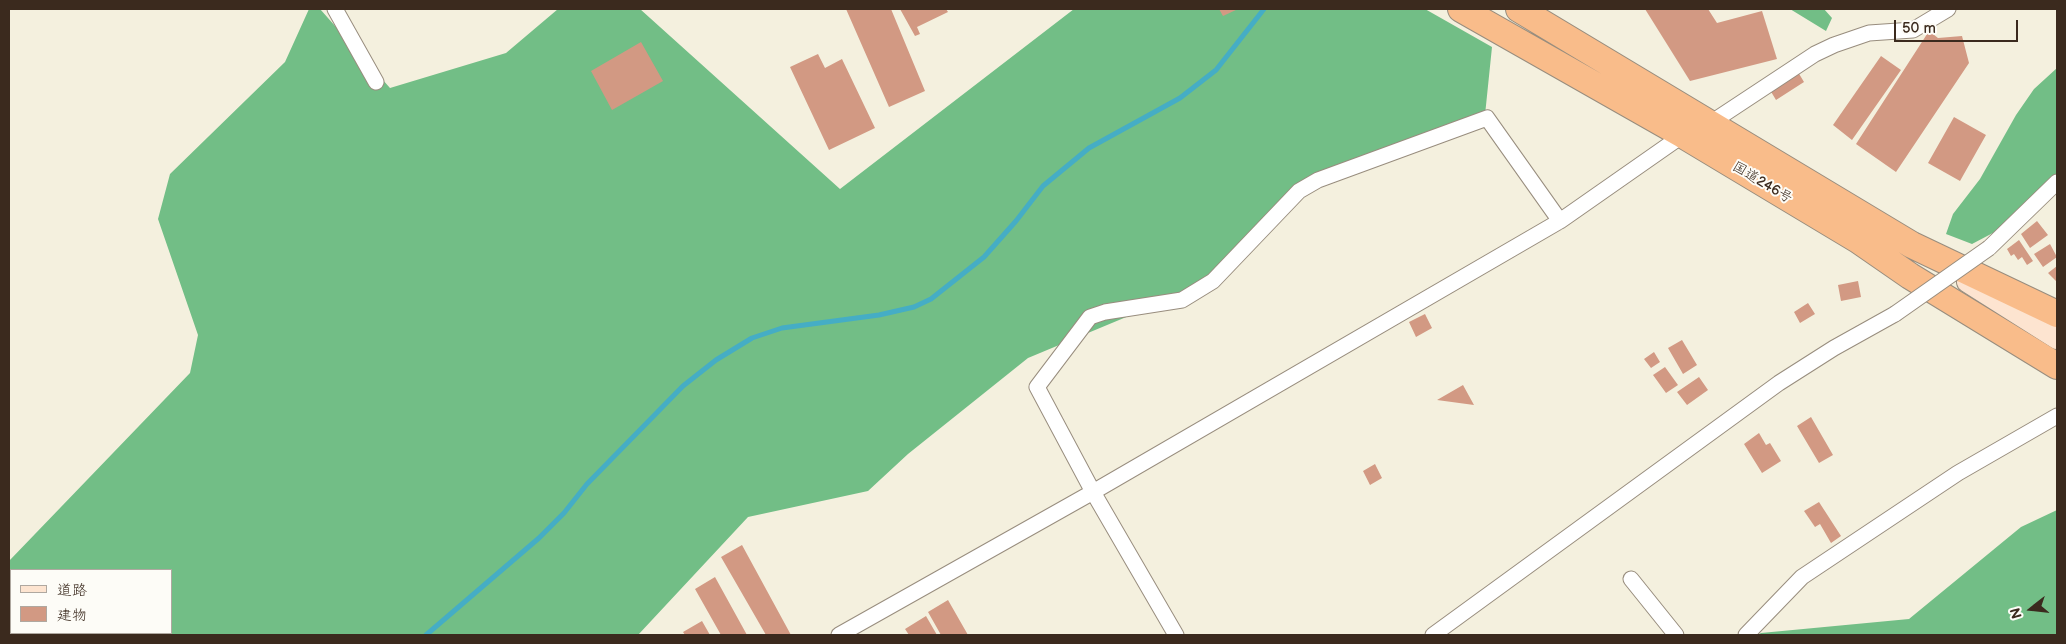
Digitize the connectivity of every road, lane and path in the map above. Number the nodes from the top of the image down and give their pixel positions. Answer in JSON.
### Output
{"nodes":[{"id":1,"x":335,"y":9,"type":"edge"},
{"id":2,"x":1461,"y":9,"type":"edge"},
{"id":3,"x":1519,"y":9,"type":"edge"},
{"id":4,"x":1948,"y":9,"type":"edge"},
{"id":5,"x":376,"y":82,"type":"dead end"},
{"id":6,"x":1709,"y":124,"type":"junction"},
{"id":7,"x":1682,"y":135,"type":"junction"},
{"id":8,"x":2057,"y":182,"type":"edge"},
{"id":9,"x":1560,"y":221,"type":"junction"},
{"id":10,"x":1912,"y":245,"type":"junction"},
{"id":11,"x":1910,"y":276,"type":"junction"},
{"id":12,"x":2057,"y":314,"type":"edge"},
{"id":13,"x":2057,"y":339,"type":"edge"},
{"id":14,"x":2057,"y":351,"type":"edge"},
{"id":15,"x":2057,"y":366,"type":"edge"},
{"id":16,"x":2056,"y":417,"type":"edge"},
{"id":17,"x":1093,"y":492,"type":"junction"},
{"id":18,"x":1631,"y":579,"type":"dead end"},
{"id":19,"x":839,"y":635,"type":"edge"},
{"id":20,"x":1176,"y":635,"type":"edge"},
{"id":21,"x":1433,"y":635,"type":"edge"},
{"id":22,"x":1676,"y":635,"type":"edge"},
{"id":23,"x":1746,"y":635,"type":"edge"}],
"edges":[{"from":1,"to":5,"type":"street"},
{"from":2,"to":7,"type":"highway","name":"国道246号"},
{"from":3,"to":6,"type":"highway","name":"国道246号"},
{"from":4,"to":6,"type":"street"},
{"from":6,"to":7,"type":"street"},
{"from":6,"to":10,"type":"highway","name":"国道246号"},
{"from":7,"to":9,"type":"street"},
{"from":7,"to":11,"type":"highway","name":"国道246号"},
{"from":8,"to":21,"type":"street","bridge":true},
{"from":9,"to":17,"type":"street"},
{"from":9,"to":17,"type":"street"},
{"from":10,"to":12,"type":"highway","name":"国道246号"},
{"from":10,"to":13,"type":"street"},
{"from":11,"to":14,"type":"street"},
{"from":11,"to":15,"type":"highway","name":"国道246号"},
{"from":16,"to":23,"type":"street"},
{"from":17,"to":19,"type":"street"},
{"from":17,"to":20,"type":"street"},
{"from":18,"to":22,"type":"street"}]}
